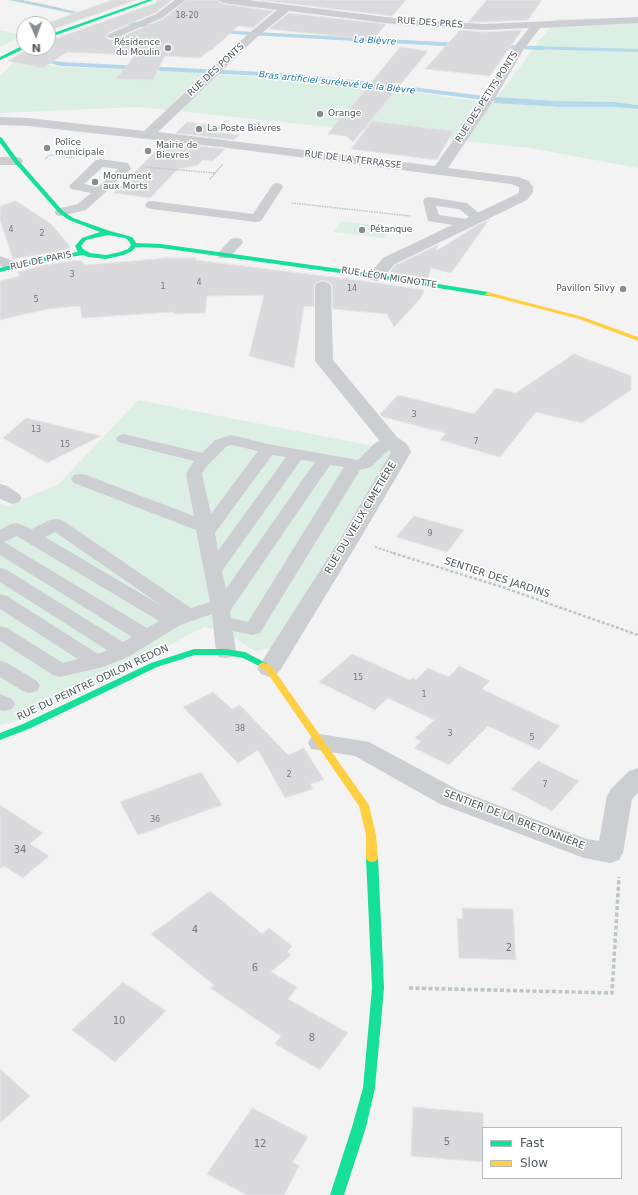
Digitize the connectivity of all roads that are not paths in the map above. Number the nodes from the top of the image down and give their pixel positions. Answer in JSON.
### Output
{"nodes":[{"id":1,"x":151,"y":0,"type":"edge"},
{"id":2,"x":181,"y":0,"type":"edge"},
{"id":3,"x":223,"y":0,"type":"edge"},
{"id":4,"x":286,"y":8,"type":"junction"},
{"id":5,"x":638,"y":20,"type":"edge"},
{"id":6,"x":532,"y":25,"type":"junction"},
{"id":7,"x":56,"y":34,"type":"edge"},
{"id":8,"x":112,"y":36,"type":"dead end"},
{"id":9,"x":16,"y":51,"type":"edge"},
{"id":10,"x":0,"y":59,"type":"edge"},
{"id":11,"x":0,"y":121,"type":"edge"},
{"id":12,"x":148,"y":134,"type":"junction"},
{"id":13,"x":0,"y":139,"type":"edge"},
{"id":14,"x":0,"y":161,"type":"edge"},
{"id":15,"x":16,"y":161,"type":"junction"},
{"id":16,"x":439,"y":171,"type":"junction"},
{"id":17,"x":277,"y":187,"type":"dead end"},
{"id":18,"x":101,"y":191,"type":"dead end"},
{"id":19,"x":151,"y":205,"type":"dead end"},
{"id":20,"x":61,"y":212,"type":"junction"},
{"id":21,"x":71,"y":219,"type":"junction"},
{"id":22,"x":473,"y":220,"type":"junction"},
{"id":23,"x":108,"y":233,"type":"junction"},
{"id":24,"x":84,"y":239,"type":"junction"},
{"id":25,"x":236,"y":242,"type":"dead end"},
{"id":26,"x":134,"y":245,"type":"junction"},
{"id":27,"x":83,"y":253,"type":"junction"},
{"id":28,"x":224,"y":255,"type":"junction"},
{"id":29,"x":4,"y":266,"type":"edge"},
{"id":30,"x":376,"y":276,"type":"junction"},
{"id":31,"x":323,"y":286,"type":"dead end"},
{"id":32,"x":638,"y":339,"type":"edge"},
{"id":33,"x":124,"y":439,"type":"dead end"},
{"id":34,"x":390,"y":441,"type":"junction"},
{"id":35,"x":268,"y":449,"type":"junction"},
{"id":36,"x":297,"y":454,"type":"junction"},
{"id":37,"x":204,"y":458,"type":"junction"},
{"id":38,"x":326,"y":459,"type":"junction"},
{"id":39,"x":354,"y":464,"type":"junction"},
{"id":40,"x":80,"y":479,"type":"dead end"},
{"id":41,"x":205,"y":530,"type":"junction"},
{"id":42,"x":74,"y":536,"type":"junction"},
{"id":43,"x":31,"y":537,"type":"junction"},
{"id":44,"x":0,"y":538,"type":"edge"},
{"id":45,"x":0,"y":547,"type":"edge"},
{"id":46,"x":91,"y":548,"type":"junction"},
{"id":47,"x":51,"y":549,"type":"junction"},
{"id":48,"x":70,"y":560,"type":"junction"},
{"id":49,"x":110,"y":561,"type":"junction"},
{"id":50,"x":213,"y":571,"type":"junction"},
{"id":51,"x":90,"y":572,"type":"junction"},
{"id":52,"x":127,"y":573,"type":"junction"},
{"id":53,"x":0,"y":574,"type":"edge"},
{"id":54,"x":110,"y":584,"type":"junction"},
{"id":55,"x":138,"y":591,"type":"junction"},
{"id":56,"x":0,"y":600,"type":"edge"},
{"id":57,"x":221,"y":613,"type":"junction"},
{"id":58,"x":181,"y":619,"type":"junction"},
{"id":59,"x":0,"y":632,"type":"edge"},
{"id":60,"x":147,"y":637,"type":"junction"},
{"id":61,"x":122,"y":651,"type":"junction"},
{"id":62,"x":226,"y":652,"type":"junction"},
{"id":63,"x":96,"y":662,"type":"junction"},
{"id":64,"x":0,"y":668,"type":"edge"},
{"id":65,"x":268,"y":669,"type":"junction"},
{"id":66,"x":30,"y":686,"type":"dead end"},
{"id":67,"x":0,"y":737,"type":"edge"},
{"id":68,"x":320,"y":743,"type":"junction"},
{"id":69,"x":638,"y":777,"type":"edge"},
{"id":70,"x":337,"y":1195,"type":"edge"}],
"edges":[{"from":1,"to":7,"type":"street"},
{"from":2,"to":8,"type":"lane"},
{"from":3,"to":4,"type":"street","name":"RUE DES PRÉS"},
{"from":4,"to":6,"type":"street","name":"RUE DES PRÉS"},
{"from":4,"to":12,"type":"street","name":"RUE DES PONTS"},
{"from":5,"to":6,"type":"street","name":"RUE DES PRÉS"},
{"from":6,"to":16,"type":"street","name":"RUE DES PETITS PONTS"},
{"from":9,"to":10,"type":"street"},
{"from":11,"to":12,"type":"street","name":"RUE DE LA TERRASSE"},
{"from":12,"to":16,"type":"street","name":"RUE DE LA TERRASSE"},
{"from":13,"to":15,"type":"street"},
{"from":14,"to":15,"type":"street"},
{"from":15,"to":20,"type":"street"},
{"from":16,"to":22,"type":"street","name":"RUE DE LA TERRASSE"},
{"from":17,"to":19,"type":"lane"},
{"from":18,"to":20,"type":"lane"},
{"from":20,"to":21,"type":"street"},
{"from":21,"to":23,"type":"street"},
{"from":21,"to":24,"type":"street"},
{"from":22,"to":22,"type":"lane"},
{"from":22,"to":30,"type":"street","name":"RUE DE LA TERRASSE"},
{"from":23,"to":24,"type":"street"},
{"from":23,"to":26,"type":"street"},
{"from":24,"to":27,"type":"street"},
{"from":25,"to":28,"type":"lane"},
{"from":26,"to":27,"type":"street","name":"RUE DE PARIS"},
{"from":26,"to":28,"type":"street","name":"RUE LÉON MIGNOTTE"},
{"from":27,"to":29,"type":"street","name":"RUE DE PARIS"},
{"from":28,"to":30,"type":"street","name":"RUE LÉON MIGNOTTE"},
{"from":30,"to":32,"type":"street","name":"RUE LÉON MIGNOTTE"},
{"from":31,"to":34,"type":"street","name":"RUE DU VIEUX CIMETIÈRE"},
{"from":33,"to":37,"type":"lane"},
{"from":34,"to":39,"type":"lane"},
{"from":34,"to":65,"type":"street","name":"RUE DU VIEUX CIMETIÈRE"},
{"from":35,"to":36,"type":"lane"},
{"from":35,"to":37,"type":"lane"},
{"from":35,"to":41,"type":"lane"},
{"from":36,"to":38,"type":"lane"},
{"from":36,"to":50,"type":"lane"},
{"from":37,"to":41,"type":"lane"},
{"from":38,"to":39,"type":"lane"},
{"from":38,"to":57,"type":"lane"},
{"from":39,"to":57,"type":"lane"},
{"from":40,"to":41,"type":"lane"},
{"from":41,"to":50,"type":"lane"},
{"from":42,"to":43,"type":"lane"},
{"from":42,"to":46,"type":"lane"},
{"from":42,"to":47,"type":"lane"},
{"from":43,"to":44,"type":"lane"},
{"from":43,"to":47,"type":"lane"},
{"from":45,"to":60,"type":"lane"},
{"from":46,"to":48,"type":"lane"},
{"from":46,"to":49,"type":"lane"},
{"from":47,"to":48,"type":"lane"},
{"from":48,"to":51,"type":"lane"},
{"from":49,"to":51,"type":"lane"},
{"from":49,"to":52,"type":"lane"},
{"from":50,"to":57,"type":"lane"},
{"from":51,"to":54,"type":"lane"},
{"from":52,"to":54,"type":"lane"},
{"from":52,"to":55,"type":"lane"},
{"from":53,"to":61,"type":"lane"},
{"from":54,"to":55,"type":"lane"},
{"from":55,"to":58,"type":"lane"},
{"from":56,"to":63,"type":"lane"},
{"from":57,"to":58,"type":"lane"},
{"from":57,"to":62,"type":"lane"},
{"from":58,"to":60,"type":"lane"},
{"from":59,"to":63,"type":"lane"},
{"from":60,"to":61,"type":"lane"},
{"from":61,"to":63,"type":"lane"},
{"from":62,"to":65,"type":"street","name":"RUE DU PEINTRE ODILON REDON"},
{"from":62,"to":67,"type":"street","name":"RUE DU PEINTRE ODILON REDON"},
{"from":64,"to":66,"type":"lane"},
{"from":65,"to":68,"type":"street","name":"RUE DU PEINTRE ODILON REDON"},
{"from":68,"to":69,"type":"street","name":"SENTIER DE LA BRETONNIÈRE"},
{"from":68,"to":70,"type":"street","name":"RUE DU PEINTRE ODILON REDON"}]}
